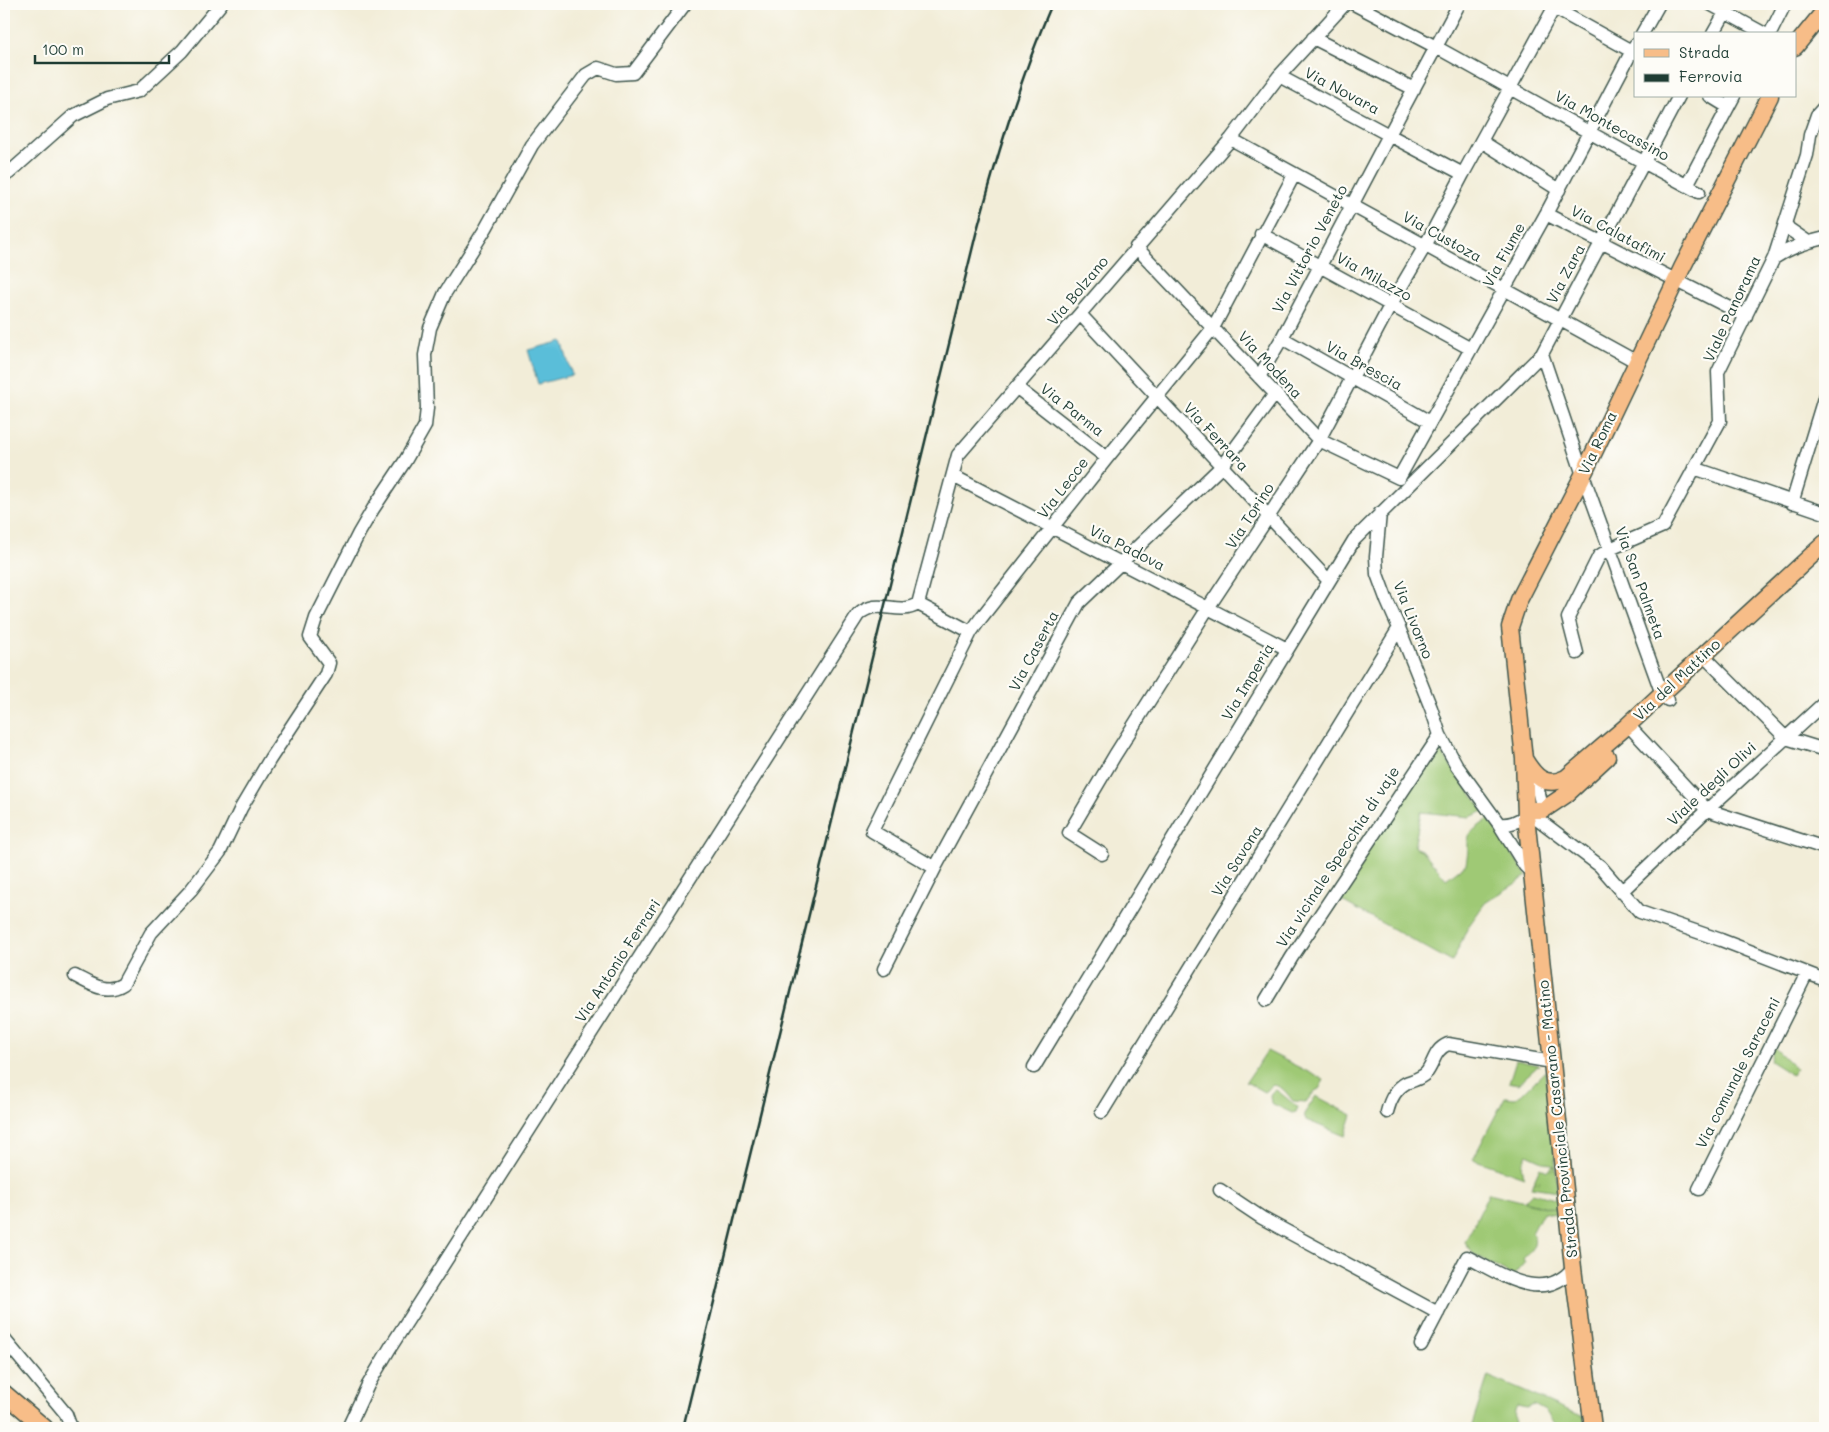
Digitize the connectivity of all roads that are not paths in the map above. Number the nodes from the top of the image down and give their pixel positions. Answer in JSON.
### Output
{"nodes":[{"id":1,"x":221,"y":4,"type":"edge"},
{"id":2,"x":685,"y":4,"type":"edge"},
{"id":3,"x":1344,"y":4,"type":"edge"},
{"id":4,"x":1354,"y":4,"type":"edge"},
{"id":5,"x":1459,"y":4,"type":"edge"},
{"id":6,"x":1658,"y":4,"type":"edge"},
{"id":7,"x":1710,"y":4,"type":"edge"},
{"id":8,"x":1785,"y":4,"type":"edge"},
{"id":9,"x":1555,"y":6,"type":"edge"},
{"id":10,"x":1727,"y":8,"type":"edge"},
{"id":11,"x":1825,"y":10,"type":"edge"},
{"id":12,"x":1643,"y":32,"type":"edge"},
{"id":13,"x":1714,"y":32,"type":"edge"},
{"id":14,"x":1762,"y":32,"type":"edge"},
{"id":15,"x":1771,"y":32,"type":"edge"},
{"id":16,"x":1312,"y":38,"type":"junction"},
{"id":17,"x":1796,"y":45,"type":"edge"},
{"id":18,"x":1436,"y":47,"type":"junction"},
{"id":19,"x":1634,"y":50,"type":"edge"},
{"id":20,"x":1279,"y":76,"type":"junction"},
{"id":21,"x":1510,"y":87,"type":"junction"},
{"id":22,"x":1414,"y":89,"type":"junction"},
{"id":23,"x":1678,"y":98,"type":"edge"},
{"id":24,"x":1717,"y":98,"type":"edge"},
{"id":25,"x":1769,"y":98,"type":"edge"},
{"id":26,"x":1731,"y":102,"type":"edge"},
{"id":27,"x":1825,"y":106,"type":"edge"},
{"id":28,"x":1589,"y":131,"type":"junction"},
{"id":29,"x":1389,"y":135,"type":"junction"},
{"id":30,"x":1231,"y":139,"type":"junction"},
{"id":31,"x":1481,"y":141,"type":"junction"},
{"id":32,"x":1643,"y":163,"type":"junction"},
{"id":33,"x":4,"y":174,"type":"edge"},
{"id":34,"x":1463,"y":174,"type":"junction"},
{"id":35,"x":1294,"y":175,"type":"junction"},
{"id":36,"x":1687,"y":185,"type":"junction"},
{"id":37,"x":1558,"y":190,"type":"junction"},
{"id":38,"x":1698,"y":192,"type":"dead end"},
{"id":39,"x":1351,"y":205,"type":"junction"},
{"id":40,"x":1546,"y":214,"type":"junction"},
{"id":41,"x":1785,"y":224,"type":"junction"},
{"id":42,"x":1261,"y":234,"type":"junction"},
{"id":43,"x":1825,"y":238,"type":"edge"},
{"id":44,"x":1808,"y":242,"type":"junction"},
{"id":45,"x":1601,"y":243,"type":"junction"},
{"id":46,"x":1425,"y":246,"type":"junction"},
{"id":47,"x":1136,"y":247,"type":"junction"},
{"id":48,"x":1774,"y":258,"type":"junction"},
{"id":49,"x":1320,"y":266,"type":"junction"},
{"id":50,"x":1676,"y":282,"type":"junction"},
{"id":51,"x":1504,"y":290,"type":"junction"},
{"id":52,"x":1390,"y":304,"type":"junction"},
{"id":53,"x":1080,"y":314,"type":"junction"},
{"id":54,"x":1746,"y":316,"type":"junction"},
{"id":55,"x":1560,"y":320,"type":"junction"},
{"id":56,"x":1213,"y":328,"type":"junction"},
{"id":57,"x":1282,"y":338,"type":"junction"},
{"id":58,"x":1471,"y":349,"type":"junction"},
{"id":59,"x":1542,"y":354,"type":"junction"},
{"id":60,"x":1637,"y":362,"type":"junction"},
{"id":61,"x":1258,"y":376,"type":"junction"},
{"id":62,"x":1352,"y":378,"type":"junction"},
{"id":63,"x":1016,"y":388,"type":"junction"},
{"id":64,"x":1276,"y":394,"type":"junction"},
{"id":65,"x":1825,"y":395,"type":"edge"},
{"id":66,"x":1157,"y":396,"type":"junction"},
{"id":67,"x":1430,"y":422,"type":"junction"},
{"id":68,"x":1319,"y":440,"type":"junction"},
{"id":69,"x":1107,"y":458,"type":"junction"},
{"id":70,"x":1222,"y":466,"type":"junction"},
{"id":71,"x":1694,"y":468,"type":"junction"},
{"id":72,"x":1583,"y":475,"type":"junction"},
{"id":73,"x":953,"y":476,"type":"junction"},
{"id":74,"x":1399,"y":478,"type":"joint"},
{"id":75,"x":1792,"y":503,"type":"junction"},
{"id":76,"x":1825,"y":513,"type":"edge"},
{"id":77,"x":1380,"y":514,"type":"junction"},
{"id":78,"x":1269,"y":517,"type":"junction"},
{"id":79,"x":1052,"y":527,"type":"junction"},
{"id":80,"x":1825,"y":543,"type":"edge"},
{"id":81,"x":1610,"y":549,"type":"junction"},
{"id":82,"x":1825,"y":557,"type":"edge"},
{"id":83,"x":1121,"y":563,"type":"junction"},
{"id":84,"x":1796,"y":577,"type":"junction"},
{"id":85,"x":1328,"y":581,"type":"junction"},
{"id":86,"x":918,"y":604,"type":"junction"},
{"id":87,"x":1208,"y":608,"type":"junction"},
{"id":88,"x":1399,"y":628,"type":"junction"},
{"id":89,"x":972,"y":632,"type":"junction"},
{"id":90,"x":1287,"y":649,"type":"junction"},
{"id":91,"x":1577,"y":653,"type":"dead end"},
{"id":92,"x":1707,"y":659,"type":"junction"},
{"id":93,"x":1665,"y":697,"type":"junction"},
{"id":94,"x":1825,"y":702,"type":"edge"},
{"id":95,"x":1631,"y":728,"type":"junction"},
{"id":96,"x":1440,"y":734,"type":"junction"},
{"id":97,"x":1786,"y":738,"type":"junction"},
{"id":98,"x":1825,"y":750,"type":"edge"},
{"id":99,"x":1524,"y":760,"type":"junction"},
{"id":100,"x":1534,"y":773,"type":"junction"},
{"id":101,"x":1544,"y":810,"type":"junction"},
{"id":102,"x":1707,"y":810,"type":"junction"},
{"id":103,"x":1526,"y":813,"type":"junction"},
{"id":104,"x":1499,"y":824,"type":"junction"},
{"id":105,"x":1510,"y":841,"type":"junction"},
{"id":106,"x":1529,"y":841,"type":"junction"},
{"id":107,"x":1825,"y":848,"type":"edge"},
{"id":108,"x":1102,"y":854,"type":"dead end"},
{"id":109,"x":935,"y":868,"type":"junction"},
{"id":110,"x":1532,"y":874,"type":"junction"},
{"id":111,"x":1622,"y":892,"type":"junction"},
{"id":112,"x":884,"y":969,"type":"dead end"},
{"id":113,"x":1807,"y":973,"type":"junction"},
{"id":114,"x":75,"y":976,"type":"dead end"},
{"id":115,"x":1825,"y":980,"type":"edge"},
{"id":116,"x":1266,"y":1000,"type":"dead end"},
{"id":117,"x":1552,"y":1062,"type":"junction"},
{"id":118,"x":1034,"y":1067,"type":"dead end"},
{"id":119,"x":1102,"y":1112,"type":"dead end"},
{"id":120,"x":1387,"y":1112,"type":"dead end"},
{"id":121,"x":1699,"y":1189,"type":"dead end"},
{"id":122,"x":1220,"y":1190,"type":"dead end"},
{"id":123,"x":1573,"y":1268,"type":"junction"},
{"id":124,"x":1438,"y":1313,"type":"junction"},
{"id":125,"x":4,"y":1339,"type":"edge"},
{"id":126,"x":1420,"y":1345,"type":"dead end"},
{"id":127,"x":5,"y":1393,"type":"edge"},
{"id":128,"x":1596,"y":1427,"type":"edge"},
{"id":129,"x":45,"y":1428,"type":"edge"},
{"id":130,"x":71,"y":1428,"type":"edge"},
{"id":131,"x":348,"y":1428,"type":"edge"}],
"edges":[{"from":1,"to":33,"type":"street"},
{"from":2,"to":114,"type":"street"},
{"from":3,"to":16,"type":"street","name":"Via Bolzano"},
{"from":4,"to":18,"type":"street"},
{"from":5,"to":18,"type":"street"},
{"from":6,"to":12,"type":"street"},
{"from":7,"to":10,"type":"street"},
{"from":8,"to":15,"type":"street"},
{"from":9,"to":19,"type":"street"},
{"from":9,"to":21,"type":"street"},
{"from":10,"to":13,"type":"street"},
{"from":10,"to":14,"type":"street"},
{"from":11,"to":17,"type":"main road"},
{"from":16,"to":20,"type":"street","name":"Via Bolzano"},
{"from":16,"to":22,"type":"street"},
{"from":18,"to":21,"type":"street","name":"Via Montecassino"},
{"from":18,"to":22,"type":"street","name":"Via Vittorio Veneto"},
{"from":19,"to":28,"type":"street","name":"Via Fiume"},
{"from":20,"to":29,"type":"street","name":"Via Novara"},
{"from":20,"to":30,"type":"street","name":"Via Bolzano"},
{"from":21,"to":28,"type":"street","name":"Via Montecassino"},
{"from":21,"to":31,"type":"street","name":"Via Torino"},
{"from":22,"to":29,"type":"street","name":"Via Vittorio Veneto"},
{"from":23,"to":32,"type":"street","name":"Via Zara"},
{"from":24,"to":26,"type":"street"},
{"from":25,"to":50,"type":"main road","name":"Via Roma"},
{"from":26,"to":36,"type":"street"},
{"from":27,"to":41,"type":"street","name":"Viale Panorama"},
{"from":28,"to":32,"type":"street","name":"Via Montecassino"},
{"from":28,"to":37,"type":"street","name":"Via Fiume"},
{"from":29,"to":34,"type":"street","name":"Via Novara"},
{"from":29,"to":39,"type":"street","name":"Via Vittorio Veneto"},
{"from":30,"to":35,"type":"street","name":"Via Custoza"},
{"from":30,"to":47,"type":"street","name":"Via Bolzano"},
{"from":31,"to":34,"type":"street","name":"Via Torino"},
{"from":31,"to":37,"type":"street"},
{"from":32,"to":36,"type":"street","name":"Via Montecassino"},
{"from":32,"to":45,"type":"street","name":"Via Zara"},
{"from":34,"to":46,"type":"street","name":"Via Torino"},
{"from":35,"to":39,"type":"street","name":"Via Custoza"},
{"from":35,"to":42,"type":"street","name":"Via Lecce"},
{"from":36,"to":38,"type":"street","name":"Via Montecassino"},
{"from":37,"to":40,"type":"street","name":"Via Fiume"},
{"from":39,"to":46,"type":"street","name":"Via Custoza"},
{"from":39,"to":49,"type":"street","name":"Via Vittorio Veneto"},
{"from":40,"to":45,"type":"street","name":"Via Calatafimi"},
{"from":40,"to":51,"type":"street","name":"Via Fiume"},
{"from":41,"to":44,"type":"street"},
{"from":41,"to":48,"type":"street","name":"Viale Panorama"},
{"from":42,"to":49,"type":"street","name":"Via Milazzo"},
{"from":42,"to":56,"type":"street","name":"Via Lecce"},
{"from":43,"to":44,"type":"street"},
{"from":44,"to":48,"type":"street"},
{"from":45,"to":50,"type":"street","name":"Via Calatafimi"},
{"from":45,"to":55,"type":"street","name":"Via Zara"},
{"from":46,"to":51,"type":"street","name":"Via Custoza"},
{"from":46,"to":52,"type":"street","name":"Via Torino"},
{"from":47,"to":53,"type":"street","name":"Via Bolzano"},
{"from":47,"to":56,"type":"street","name":"Via Modena"},
{"from":48,"to":54,"type":"street","name":"Viale Panorama"},
{"from":49,"to":52,"type":"street","name":"Via Milazzo"},
{"from":49,"to":57,"type":"street","name":"Via Vittorio Veneto"},
{"from":50,"to":54,"type":"street","name":"Via Calatafimi"},
{"from":50,"to":60,"type":"main road","name":"Via Roma"},
{"from":51,"to":55,"type":"street","name":"Via Custoza"},
{"from":51,"to":58,"type":"street","name":"Via Fiume"},
{"from":52,"to":58,"type":"street","name":"Via Milazzo"},
{"from":52,"to":62,"type":"street","name":"Via Torino"},
{"from":53,"to":63,"type":"street","name":"Via Bolzano"},
{"from":53,"to":66,"type":"street","name":"Via Ferrara"},
{"from":54,"to":71,"type":"street","name":"Viale Panorama"},
{"from":55,"to":59,"type":"street","name":"Via Zara"},
{"from":55,"to":60,"type":"street","name":"Via Custoza"},
{"from":56,"to":61,"type":"street","name":"Via Modena"},
{"from":56,"to":66,"type":"street","name":"Via Lecce"},
{"from":57,"to":61,"type":"street","name":"Via Vittorio Veneto"},
{"from":57,"to":62,"type":"street","name":"Via Brescia"},
{"from":58,"to":67,"type":"street","name":"Via Fiume"},
{"from":59,"to":72,"type":"street"},
{"from":59,"to":77,"type":"street","name":"Via Imperia"},
{"from":60,"to":72,"type":"main road","name":"Via Roma"},
{"from":61,"to":64,"type":"street","name":"Via Modena"},
{"from":62,"to":67,"type":"street","name":"Via Brescia"},
{"from":62,"to":68,"type":"street","name":"Via Torino"},
{"from":63,"to":69,"type":"street","name":"Via Parma"},
{"from":63,"to":73,"type":"street","name":"Via Bolzano"},
{"from":64,"to":68,"type":"street","name":"Via Modena"},
{"from":64,"to":70,"type":"street","name":"Via Caserta"},
{"from":65,"to":75,"type":"street"},
{"from":66,"to":69,"type":"street","name":"Via Lecce"},
{"from":66,"to":70,"type":"street","name":"Via Ferrara"},
{"from":67,"to":74,"type":"street","name":"Via Fiume"},
{"from":68,"to":74,"type":"street","name":"Via Modena"},
{"from":68,"to":78,"type":"street","name":"Via Torino"},
{"from":69,"to":79,"type":"street","name":"Via Lecce"},
{"from":70,"to":78,"type":"street","name":"Via Ferrara"},
{"from":70,"to":83,"type":"street","name":"Via Caserta"},
{"from":71,"to":75,"type":"street"},
{"from":71,"to":81,"type":"street","name":"Viale Panorama"},
{"from":72,"to":81,"type":"street","name":"Via San Palmeta"},
{"from":72,"to":99,"type":"main road","name":"Via Roma"},
{"from":73,"to":79,"type":"street","name":"Via Padova"},
{"from":73,"to":86,"type":"street","name":"Via Bolzano"},
{"from":75,"to":76,"type":"street"},
{"from":77,"to":85,"type":"street","name":"Via Imperia"},
{"from":77,"to":88,"type":"street","name":"Via Livorno"},
{"from":78,"to":85,"type":"street","name":"Via Ferrara"},
{"from":78,"to":87,"type":"street","name":"Via Torino"},
{"from":79,"to":83,"type":"street","name":"Via Padova"},
{"from":79,"to":89,"type":"street","name":"Via Lecce"},
{"from":80,"to":84,"type":"main road","name":"Via del Mattino"},
{"from":81,"to":91,"type":"street","name":"Viale Panorama"},
{"from":81,"to":93,"type":"street","name":"Via San Palmeta"},
{"from":82,"to":84,"type":"main road","name":"Via del Mattino"},
{"from":83,"to":87,"type":"street","name":"Via Padova"},
{"from":83,"to":109,"type":"street","name":"Via Caserta"},
{"from":84,"to":92,"type":"main road","name":"Via del Mattino"},
{"from":85,"to":90,"type":"street","name":"Via Imperia"},
{"from":86,"to":89,"type":"street"},
{"from":86,"to":131,"type":"street","name":"Via Antonio Ferrari"},
{"from":87,"to":90,"type":"street","name":"Via Padova"},
{"from":87,"to":108,"type":"street","name":"Via Torino"},
{"from":88,"to":96,"type":"street","name":"Via Livorno"},
{"from":88,"to":119,"type":"street","name":"Via Savona"},
{"from":89,"to":109,"type":"street","name":"Via Lecce"},
{"from":90,"to":118,"type":"street","name":"Via Imperia"},
{"from":92,"to":93,"type":"main road","name":"Via del Mattino"},
{"from":92,"to":97,"type":"street"},
{"from":93,"to":95,"type":"main road","name":"Via del Mattino"},
{"from":94,"to":97,"type":"street","name":"Viale degli Olivi"},
{"from":95,"to":100,"type":"main road","name":"Via del Mattino"},
{"from":95,"to":101,"type":"main road","name":"Via del Mattino"},
{"from":95,"to":102,"type":"street"},
{"from":96,"to":104,"type":"street","name":"Via Livorno"},
{"from":96,"to":116,"type":"street","name":"Via vicinale Specchia di vaje"},
{"from":97,"to":98,"type":"street"},
{"from":97,"to":102,"type":"street","name":"Viale degli Olivi"},
{"from":99,"to":100,"type":"main road"},
{"from":99,"to":103,"type":"main road","name":"Via Roma"},
{"from":100,"to":101,"type":"street"},
{"from":101,"to":103,"type":"main road"},
{"from":102,"to":107,"type":"street"},
{"from":102,"to":111,"type":"street","name":"Viale degli Olivi"},
{"from":103,"to":104,"type":"street"},
{"from":103,"to":106,"type":"main road","name":"Strada Provinciale Casarano - Matino"},
{"from":103,"to":111,"type":"street"},
{"from":104,"to":105,"type":"street","name":"Via Livorno"},
{"from":104,"to":106,"type":"street"},
{"from":105,"to":106,"type":"street"},
{"from":105,"to":110,"type":"street","name":"Via Livorno"},
{"from":106,"to":110,"type":"main road","name":"Strada Provinciale Casarano - Matino"},
{"from":109,"to":112,"type":"street","name":"Via Caserta"},
{"from":110,"to":117,"type":"main road","name":"Strada Provinciale Casarano - Matino"},
{"from":111,"to":113,"type":"street"},
{"from":113,"to":115,"type":"street"},
{"from":113,"to":121,"type":"street","name":"Via comunale Saraceni"},
{"from":117,"to":120,"type":"street"},
{"from":117,"to":123,"type":"main road","name":"Strada Provinciale Casarano - Matino"},
{"from":122,"to":124,"type":"street"},
{"from":123,"to":124,"type":"street"},
{"from":123,"to":128,"type":"main road","name":"Strada Provinciale Casarano - Matino"},
{"from":124,"to":126,"type":"street"},
{"from":125,"to":130,"type":"street"},
{"from":127,"to":129,"type":"main road"}]}
